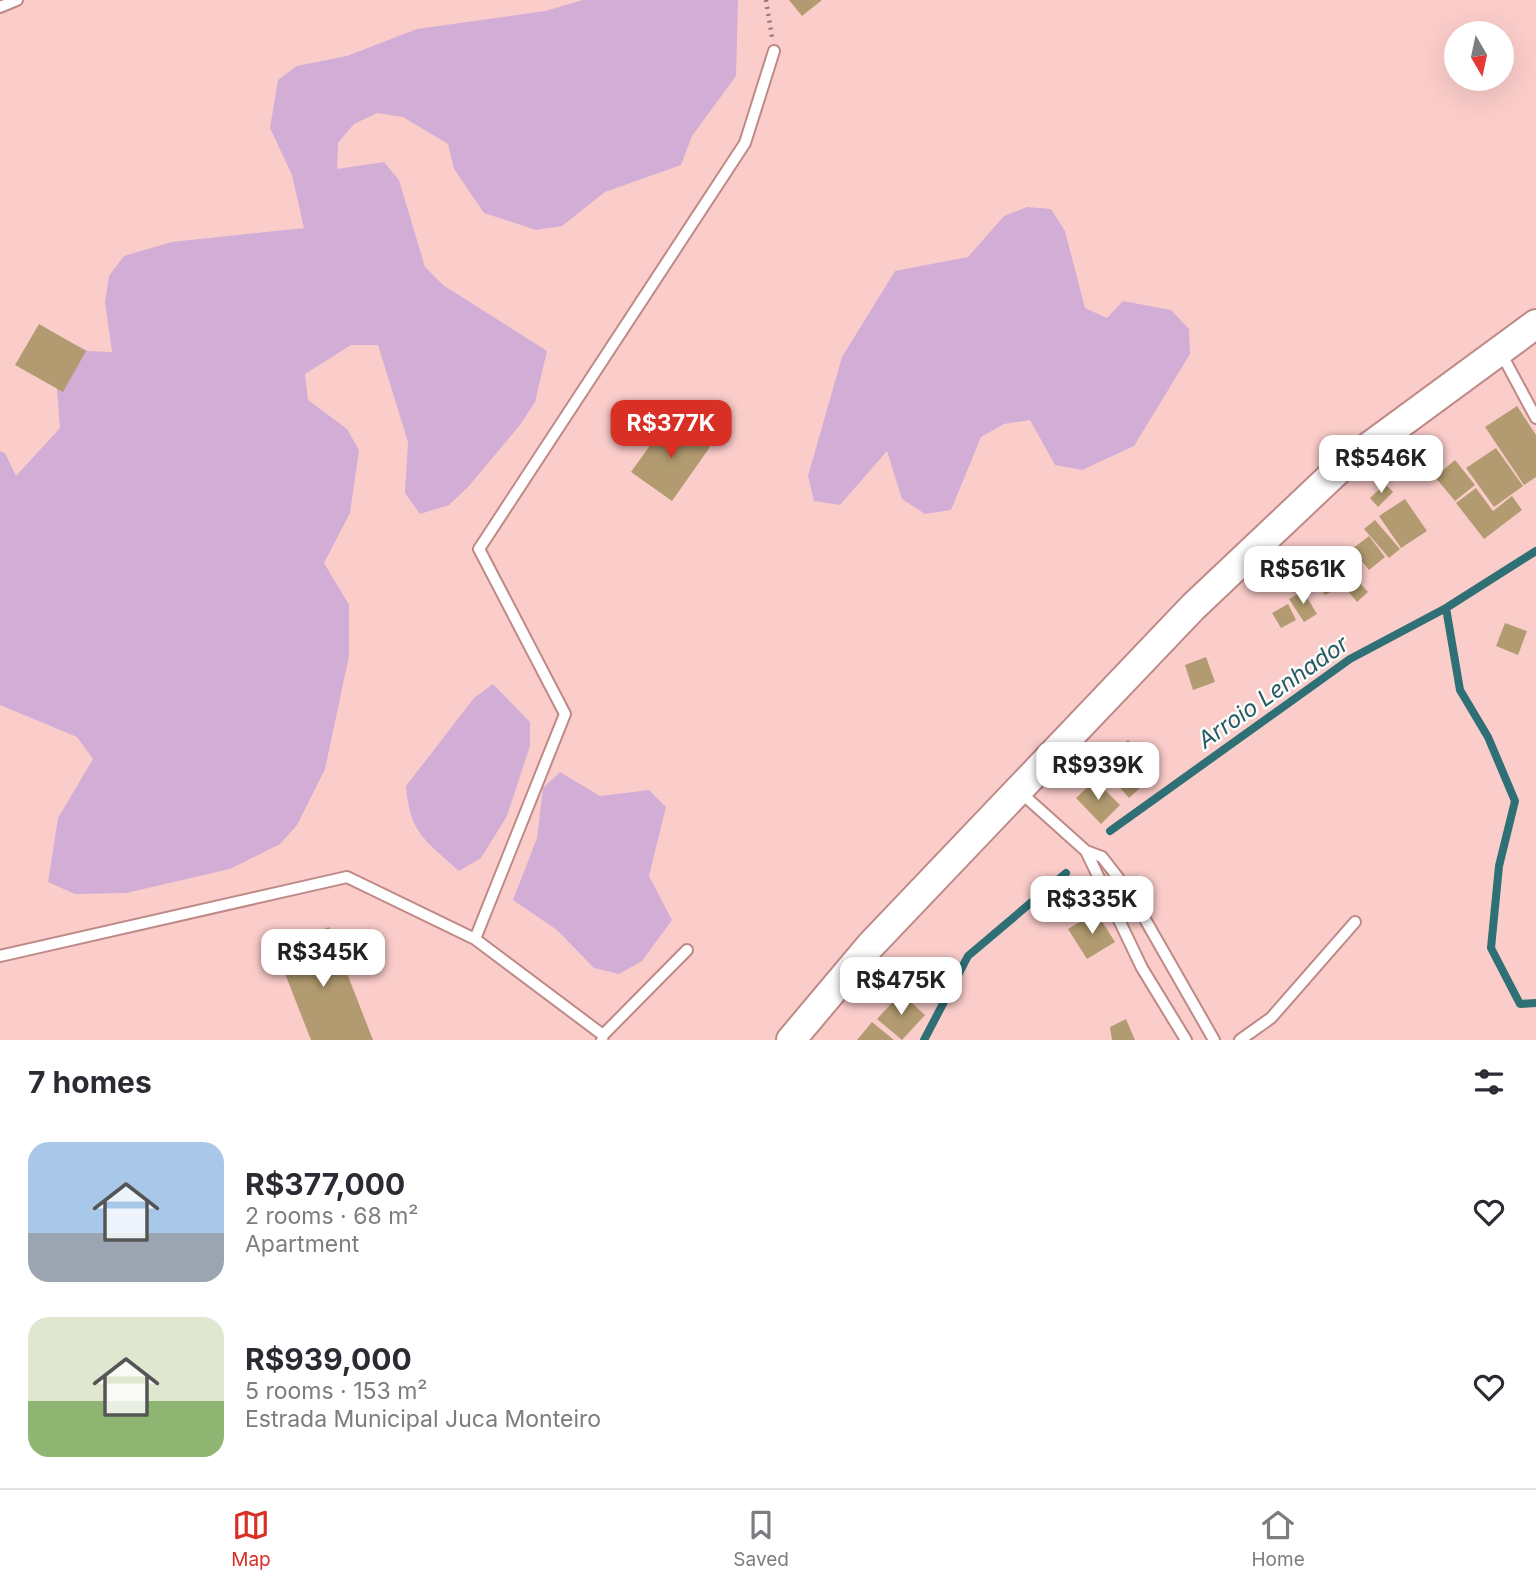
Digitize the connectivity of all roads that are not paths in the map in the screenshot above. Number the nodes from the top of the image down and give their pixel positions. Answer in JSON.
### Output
{"nodes":[{"id":1,"x":17,"y":0,"type":"edge"},
{"id":2,"x":0,"y":7,"type":"edge"},
{"id":3,"x":774,"y":51,"type":"road end"},
{"id":4,"x":1536,"y":324,"type":"edge"},
{"id":5,"x":1500,"y":351,"type":"junction"},
{"id":6,"x":1536,"y":418,"type":"edge"},
{"id":7,"x":1017,"y":789,"type":"junction"},
{"id":8,"x":1086,"y":851,"type":"junction"},
{"id":9,"x":1355,"y":922,"type":"dead end"},
{"id":10,"x":475,"y":939,"type":"junction"},
{"id":11,"x":687,"y":950,"type":"dead end"},
{"id":12,"x":0,"y":956,"type":"edge"},
{"id":13,"x":602,"y":1037,"type":"edge"},
{"id":14,"x":792,"y":1040,"type":"edge"},
{"id":15,"x":1186,"y":1040,"type":"edge"},
{"id":16,"x":1214,"y":1040,"type":"edge"},
{"id":17,"x":1240,"y":1040,"type":"edge"}],
"edges":[{"from":1,"to":2,"type":"lane"},
{"from":3,"to":10,"type":"lane"},
{"from":4,"to":5,"type":"street"},
{"from":5,"to":6,"type":"lane"},
{"from":5,"to":7,"type":"street"},
{"from":7,"to":8,"type":"lane"},
{"from":7,"to":14,"type":"street"},
{"from":8,"to":15,"type":"lane"},
{"from":8,"to":16,"type":"lane"},
{"from":9,"to":17,"type":"lane"},
{"from":10,"to":12,"type":"lane"},
{"from":10,"to":13,"type":"lane"},
{"from":11,"to":13,"type":"lane"}]}
